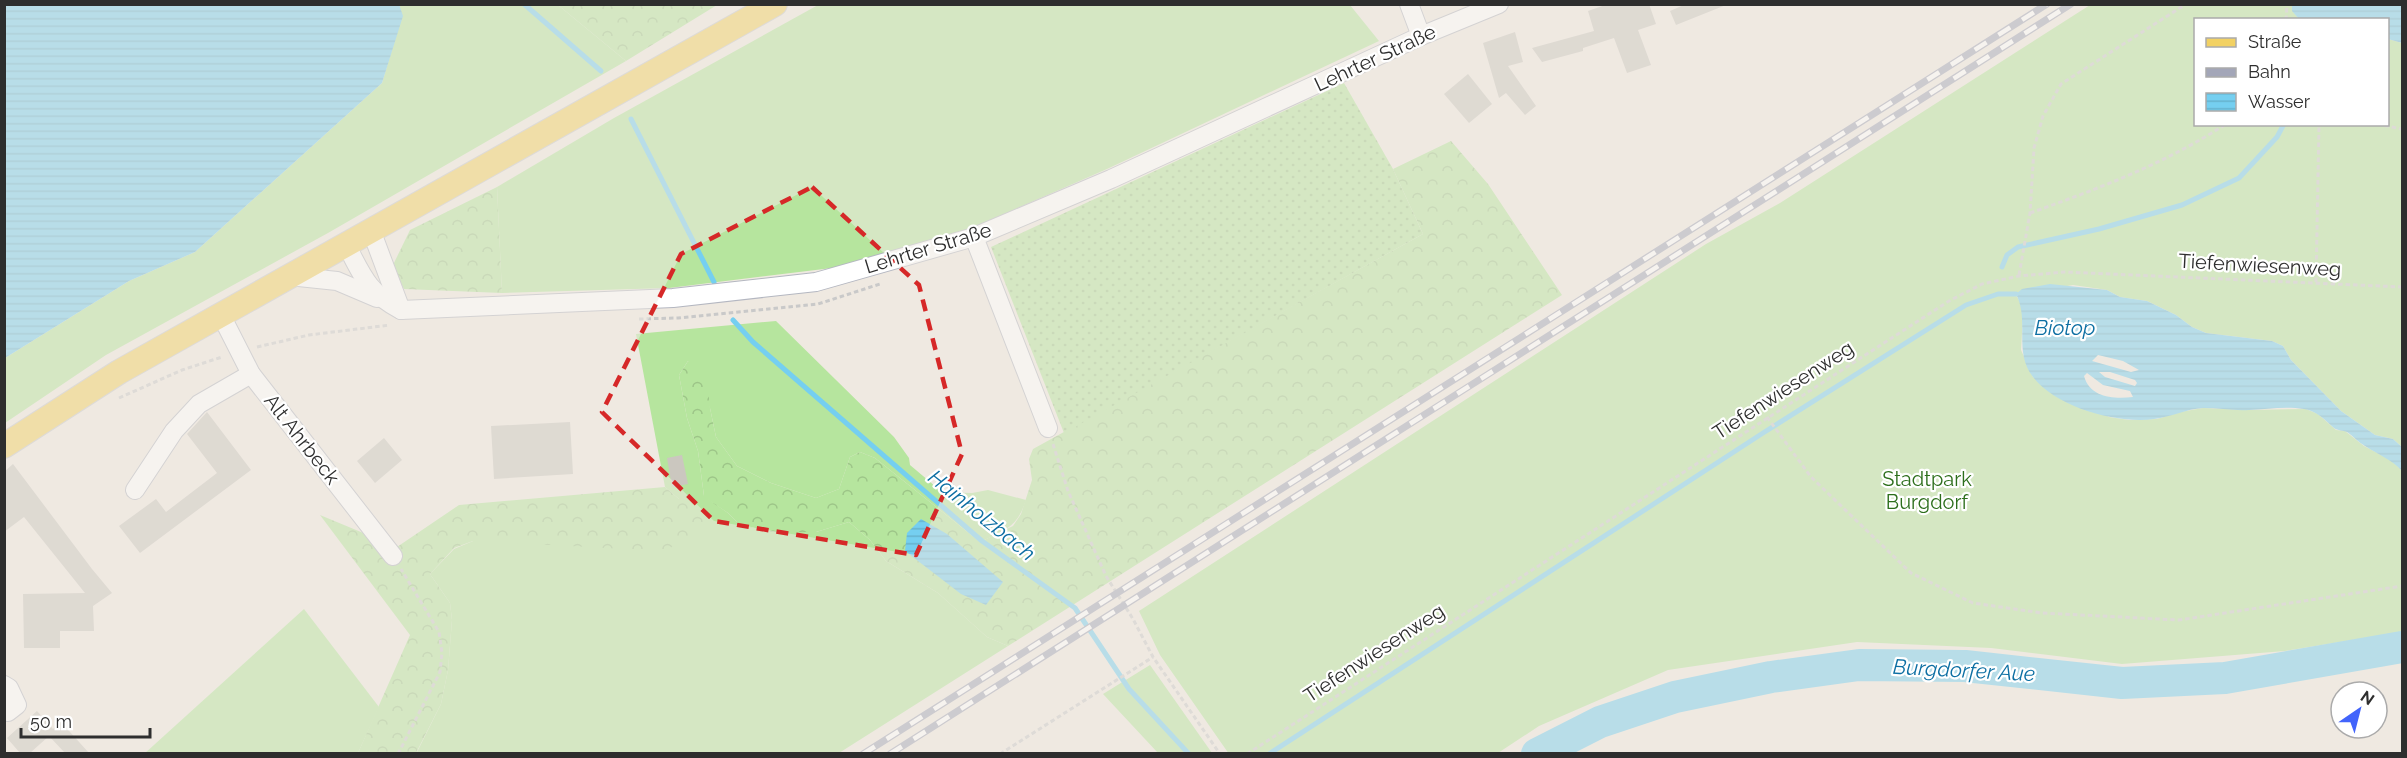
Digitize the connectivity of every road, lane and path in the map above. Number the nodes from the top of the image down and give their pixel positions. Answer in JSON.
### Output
{"nodes":[{"id":1,"x":775,"y":4,"type":"edge"},
{"id":2,"x":1409,"y":4,"type":"edge"},
{"id":3,"x":1499,"y":4,"type":"edge"},
{"id":4,"x":2186,"y":4,"type":"edge"},
{"id":5,"x":1421,"y":36,"type":"junction"},
{"id":6,"x":2223,"y":126,"type":"edge"},
{"id":7,"x":2319,"y":126,"type":"edge"},
{"id":8,"x":2388,"y":126,"type":"edge"},
{"id":9,"x":2403,"y":129,"type":"edge"},
{"id":10,"x":2030,"y":213,"type":"junction"},
{"id":11,"x":371,"y":230,"type":"junction"},
{"id":12,"x":974,"y":237,"type":"junction"},
{"id":13,"x":346,"y":244,"type":"junction"},
{"id":14,"x":290,"y":276,"type":"junction"},
{"id":15,"x":2019,"y":276,"type":"junction"},
{"id":16,"x":2316,"y":282,"type":"junction"},
{"id":17,"x":2403,"y":287,"type":"edge"},
{"id":18,"x":382,"y":300,"type":"junction"},
{"id":19,"x":221,"y":315,"type":"junction"},
{"id":20,"x":398,"y":317,"type":"junction"},
{"id":21,"x":238,"y":351,"type":"junction"},
{"id":22,"x":251,"y":374,"type":"junction"},
{"id":23,"x":110,"y":402,"type":"dead end"},
{"id":24,"x":1767,"y":417,"type":"junction"},
{"id":25,"x":1048,"y":428,"type":"joint"},
{"id":26,"x":4,"y":446,"type":"edge"},
{"id":27,"x":135,"y":490,"type":"dead end"},
{"id":28,"x":393,"y":556,"type":"joint"},
{"id":29,"x":2403,"y":586,"type":"edge"},
{"id":30,"x":1153,"y":657,"type":"junction"},
{"id":31,"x":4,"y":685,"type":"edge"},
{"id":32,"x":4,"y":711,"type":"edge"},
{"id":33,"x":398,"y":753,"type":"edge"},
{"id":34,"x":1000,"y":753,"type":"edge"},
{"id":35,"x":1220,"y":753,"type":"edge"},
{"id":36,"x":1247,"y":753,"type":"edge"}],
"edges":[{"from":1,"to":11,"type":"main road"},
{"from":2,"to":5,"type":"street"},
{"from":3,"to":5,"type":"street","name":"Lehrter Straße"},
{"from":4,"to":10,"type":"path"},
{"from":5,"to":12,"type":"street","name":"Lehrter Straße"},
{"from":6,"to":10,"type":"path"},
{"from":7,"to":16,"type":"path"},
{"from":8,"to":9,"type":"path"},
{"from":10,"to":15,"type":"path"},
{"from":11,"to":13,"type":"main road"},
{"from":11,"to":20,"type":"street"},
{"from":12,"to":20,"type":"street","name":"Lehrter Straße"},
{"from":12,"to":25,"type":"street"},
{"from":13,"to":14,"type":"main road"},
{"from":13,"to":18,"type":"street","name":"Lehrter Straße"},
{"from":14,"to":18,"type":"street"},
{"from":14,"to":19,"type":"main road"},
{"from":15,"to":16,"type":"path","name":"Tiefenwiesenweg"},
{"from":15,"to":24,"type":"path","name":"Tiefenwiesenweg"},
{"from":16,"to":17,"type":"path","name":"Tiefenwiesenweg"},
{"from":18,"to":20,"type":"street","name":"Lehrter Straße"},
{"from":19,"to":21,"type":"street","name":"Alt Ahrbeck"},
{"from":19,"to":26,"type":"main road"},
{"from":20,"to":21,"type":"path"},
{"from":21,"to":22,"type":"street","name":"Alt Ahrbeck"},
{"from":21,"to":23,"type":"path"},
{"from":22,"to":27,"type":"street"},
{"from":22,"to":28,"type":"street","name":"Alt Ahrbeck"},
{"from":24,"to":29,"type":"path"},
{"from":24,"to":36,"type":"path","name":"Tiefenwiesenweg"},
{"from":25,"to":30,"type":"path"},
{"from":28,"to":33,"type":"path"},
{"from":30,"to":34,"type":"path"},
{"from":30,"to":35,"type":"path"},
{"from":31,"to":32,"type":"street"}]}
